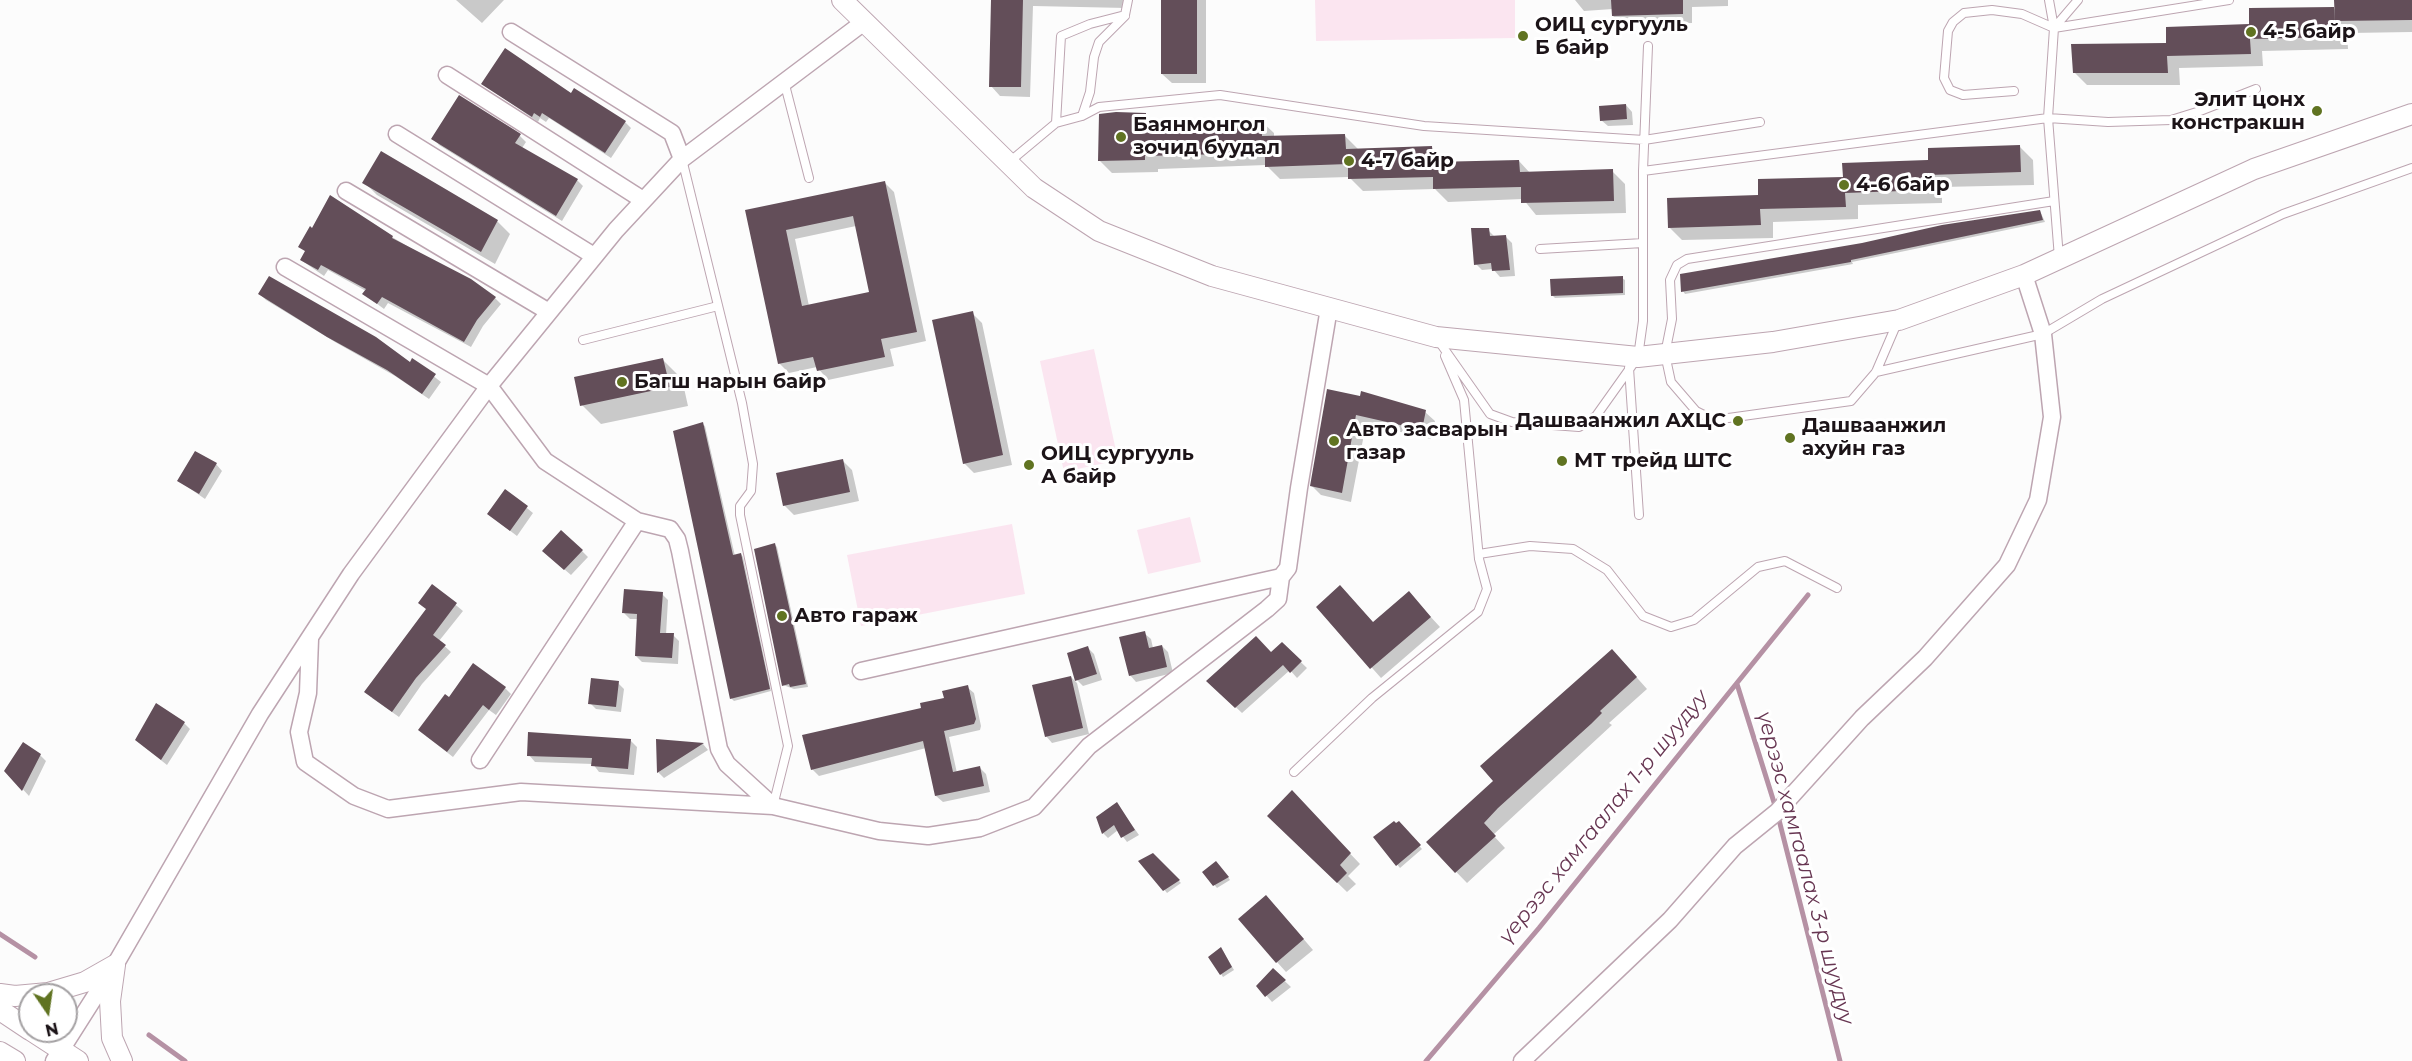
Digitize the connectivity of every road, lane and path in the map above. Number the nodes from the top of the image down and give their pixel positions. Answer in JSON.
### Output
{"nodes":[{"id":1,"x":843,"y":0,"type":"edge"},
{"id":2,"x":1128,"y":0,"type":"edge"},
{"id":3,"x":2049,"y":0,"type":"edge"},
{"id":4,"x":2078,"y":0,"type":"edge"},
{"id":5,"x":2229,"y":0,"type":"edge"},
{"id":6,"x":1125,"y":15,"type":"junction"},
{"id":7,"x":864,"y":22,"type":"junction"},
{"id":8,"x":2054,"y":28,"type":"junction"},
{"id":9,"x":511,"y":32,"type":"dead end"},
{"id":10,"x":1648,"y":46,"type":"dead end"},
{"id":11,"x":447,"y":75,"type":"dead end"},
{"id":12,"x":784,"y":80,"type":"junction"},
{"id":13,"x":2256,"y":89,"type":"dead end"},
{"id":14,"x":2014,"y":91,"type":"dead end"},
{"id":15,"x":2412,"y":114,"type":"edge"},
{"id":16,"x":1082,"y":116,"type":"junction"},
{"id":17,"x":2048,"y":118,"type":"junction"},
{"id":18,"x":1760,"y":122,"type":"dead end"},
{"id":19,"x":1056,"y":123,"type":"junction"},
{"id":20,"x":397,"y":134,"type":"dead end"},
{"id":21,"x":1644,"y":140,"type":"junction"},
{"id":22,"x":682,"y":159,"type":"junction"},
{"id":23,"x":1008,"y":163,"type":"junction"},
{"id":24,"x":2412,"y":168,"type":"edge"},
{"id":25,"x":1643,"y":171,"type":"junction"},
{"id":26,"x":809,"y":178,"type":"dead end"},
{"id":27,"x":346,"y":191,"type":"dead end"},
{"id":28,"x":643,"y":200,"type":"junction"},
{"id":29,"x":2054,"y":201,"type":"junction"},
{"id":30,"x":1643,"y":243,"type":"junction"},
{"id":31,"x":1540,"y":249,"type":"dead end"},
{"id":32,"x":594,"y":256,"type":"junction"},
{"id":33,"x":2059,"y":259,"type":"junction"},
{"id":34,"x":285,"y":267,"type":"dead end"},
{"id":35,"x":2024,"y":275,"type":"junction"},
{"id":36,"x":718,"y":306,"type":"junction"},
{"id":37,"x":1329,"y":308,"type":"junction"},
{"id":38,"x":549,"y":312,"type":"junction"},
{"id":39,"x":1899,"y":320,"type":"junction"},
{"id":40,"x":2043,"y":334,"type":"junction"},
{"id":41,"x":1436,"y":337,"type":"junction"},
{"id":42,"x":583,"y":340,"type":"dead end"},
{"id":43,"x":1665,"y":354,"type":"junction"},
{"id":44,"x":1634,"y":362,"type":"junction"},
{"id":45,"x":1876,"y":372,"type":"junction"},
{"id":46,"x":489,"y":386,"type":"junction"},
{"id":47,"x":1639,"y":515,"type":"dead end"},
{"id":48,"x":637,"y":521,"type":"junction"},
{"id":49,"x":1479,"y":554,"type":"junction"},
{"id":50,"x":1281,"y":577,"type":"junction"},
{"id":51,"x":1837,"y":588,"type":"dead end"},
{"id":52,"x":310,"y":638,"type":"junction"},
{"id":53,"x":861,"y":671,"type":"dead end"},
{"id":54,"x":480,"y":760,"type":"dead end"},
{"id":55,"x":1294,"y":772,"type":"dead end"},
{"id":56,"x":773,"y":806,"type":"junction"},
{"id":57,"x":115,"y":964,"type":"junction"},
{"id":58,"x":0,"y":994,"type":"edge"},
{"id":59,"x":0,"y":1010,"type":"edge"},
{"id":60,"x":18,"y":1022,"type":"edge"},
{"id":61,"x":47,"y":1043,"type":"edge"},
{"id":62,"x":0,"y":1052,"type":"edge"},
{"id":63,"x":65,"y":1058,"type":"edge"},
{"id":64,"x":15,"y":1061,"type":"edge"},
{"id":65,"x":122,"y":1061,"type":"edge"},
{"id":66,"x":1522,"y":1061,"type":"edge"}],
"edges":[{"from":1,"to":7,"type":"street"},
{"from":2,"to":6,"type":"lane"},
{"from":3,"to":8,"type":"lane"},
{"from":4,"to":8,"type":"lane"},
{"from":5,"to":8,"type":"lane"},
{"from":6,"to":16,"type":"lane"},
{"from":6,"to":19,"type":"lane"},
{"from":7,"to":12,"type":"street"},
{"from":7,"to":23,"type":"street"},
{"from":8,"to":14,"type":"lane"},
{"from":8,"to":17,"type":"lane"},
{"from":9,"to":22,"type":"street"},
{"from":10,"to":21,"type":"lane"},
{"from":11,"to":28,"type":"street"},
{"from":12,"to":22,"type":"street"},
{"from":12,"to":26,"type":"lane"},
{"from":13,"to":17,"type":"lane"},
{"from":15,"to":33,"type":"street"},
{"from":16,"to":19,"type":"lane"},
{"from":16,"to":21,"type":"lane"},
{"from":17,"to":25,"type":"lane"},
{"from":17,"to":29,"type":"lane"},
{"from":18,"to":21,"type":"lane"},
{"from":19,"to":23,"type":"lane"},
{"from":20,"to":32,"type":"street"},
{"from":21,"to":25,"type":"lane"},
{"from":22,"to":28,"type":"street"},
{"from":22,"to":36,"type":"lane"},
{"from":23,"to":37,"type":"street"},
{"from":24,"to":40,"type":"lane"},
{"from":25,"to":30,"type":"lane"},
{"from":27,"to":38,"type":"street"},
{"from":28,"to":32,"type":"street"},
{"from":29,"to":33,"type":"lane"},
{"from":29,"to":43,"type":"lane"},
{"from":30,"to":31,"type":"lane"},
{"from":30,"to":44,"type":"lane"},
{"from":32,"to":38,"type":"street"},
{"from":33,"to":35,"type":"street"},
{"from":34,"to":46,"type":"street"},
{"from":35,"to":39,"type":"street"},
{"from":35,"to":40,"type":"street"},
{"from":36,"to":42,"type":"lane"},
{"from":36,"to":56,"type":"lane"},
{"from":37,"to":41,"type":"street"},
{"from":37,"to":50,"type":"street"},
{"from":38,"to":46,"type":"street"},
{"from":39,"to":43,"type":"street"},
{"from":39,"to":45,"type":"lane"},
{"from":40,"to":45,"type":"lane"},
{"from":40,"to":66,"type":"street"},
{"from":41,"to":44,"type":"street"},
{"from":41,"to":44,"type":"lane"},
{"from":41,"to":49,"type":"lane"},
{"from":43,"to":44,"type":"street"},
{"from":43,"to":45,"type":"lane"},
{"from":44,"to":47,"type":"lane"},
{"from":46,"to":48,"type":"street"},
{"from":46,"to":52,"type":"street"},
{"from":48,"to":54,"type":"street"},
{"from":48,"to":56,"type":"street"},
{"from":49,"to":51,"type":"lane"},
{"from":49,"to":55,"type":"lane"},
{"from":50,"to":53,"type":"street"},
{"from":50,"to":56,"type":"street"},
{"from":52,"to":56,"type":"street"},
{"from":52,"to":57,"type":"street"},
{"from":57,"to":58,"type":"street"},
{"from":57,"to":63,"type":"street"},
{"from":57,"to":65,"type":"street"},
{"from":59,"to":60,"type":"street"},
{"from":61,"to":63,"type":"street"},
{"from":62,"to":64,"type":"street"}]}
